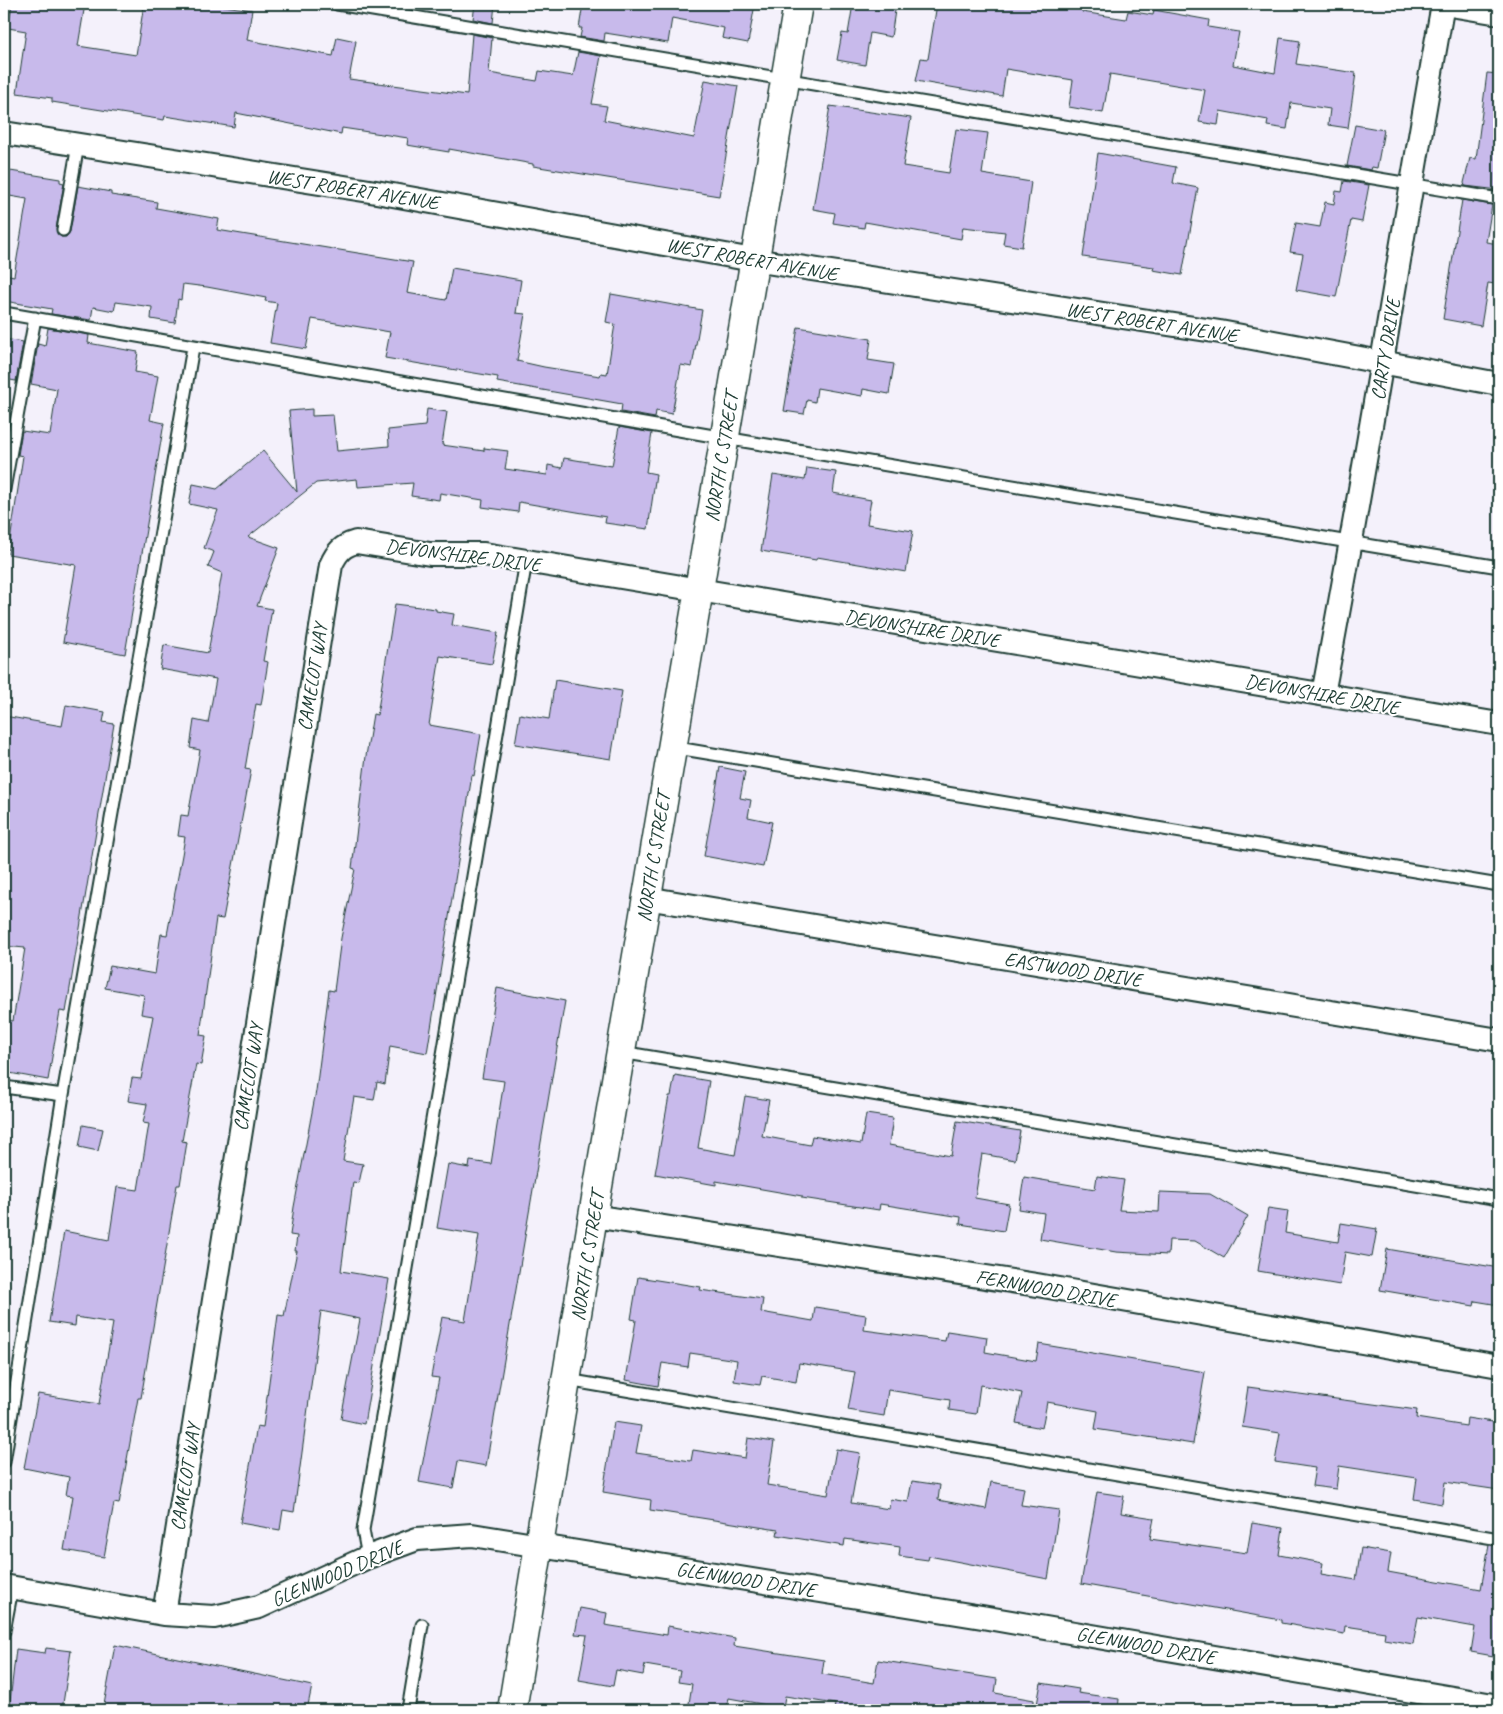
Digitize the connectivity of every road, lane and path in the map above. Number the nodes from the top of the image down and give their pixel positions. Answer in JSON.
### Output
{"nodes":[{"id":1,"x":337,"y":4,"type":"edge"},
{"id":2,"x":798,"y":4,"type":"edge"},
{"id":3,"x":1444,"y":4,"type":"edge"},
{"id":4,"x":1499,"y":13,"type":"edge"},
{"id":5,"x":786,"y":80,"type":"junction"},
{"id":6,"x":4,"y":133,"type":"edge"},
{"id":7,"x":78,"y":145,"type":"junction"},
{"id":8,"x":1411,"y":184,"type":"junction"},
{"id":9,"x":1499,"y":199,"type":"edge"},
{"id":10,"x":63,"y":230,"type":"dead end"},
{"id":11,"x":754,"y":260,"type":"junction"},
{"id":12,"x":4,"y":313,"type":"edge"},
{"id":13,"x":35,"y":318,"type":"junction"},
{"id":14,"x":193,"y":347,"type":"junction"},
{"id":15,"x":1382,"y":364,"type":"junction"},
{"id":16,"x":1499,"y":384,"type":"edge"},
{"id":17,"x":725,"y":438,"type":"junction"},
{"id":18,"x":4,"y":488,"type":"edge"},
{"id":19,"x":1352,"y":541,"type":"junction"},
{"id":20,"x":345,"y":545,"type":"joint"},
{"id":21,"x":526,"y":561,"type":"junction"},
{"id":22,"x":1499,"y":567,"type":"edge"},
{"id":23,"x":700,"y":592,"type":"junction"},
{"id":24,"x":1323,"y":694,"type":"junction"},
{"id":25,"x":1499,"y":724,"type":"edge"},
{"id":26,"x":671,"y":747,"type":"junction"},
{"id":27,"x":1499,"y":885,"type":"edge"},
{"id":28,"x":646,"y":898,"type":"junction"},
{"id":29,"x":1499,"y":1040,"type":"edge"},
{"id":30,"x":621,"y":1052,"type":"junction"},
{"id":31,"x":4,"y":1087,"type":"edge"},
{"id":32,"x":63,"y":1095,"type":"junction"},
{"id":33,"x":1499,"y":1199,"type":"edge"},
{"id":34,"x":592,"y":1216,"type":"junction"},
{"id":35,"x":1499,"y":1366,"type":"edge"},
{"id":36,"x":567,"y":1380,"type":"junction"},
{"id":37,"x":4,"y":1462,"type":"edge"},
{"id":38,"x":1499,"y":1539,"type":"edge"},
{"id":39,"x":540,"y":1546,"type":"junction"},
{"id":40,"x":368,"y":1557,"type":"junction"},
{"id":41,"x":8,"y":1588,"type":"edge"},
{"id":42,"x":164,"y":1614,"type":"junction"},
{"id":43,"x":422,"y":1625,"type":"dead end"},
{"id":44,"x":4,"y":1631,"type":"edge"},
{"id":45,"x":1499,"y":1706,"type":"edge"},
{"id":46,"x":408,"y":1710,"type":"edge"},
{"id":47,"x":512,"y":1710,"type":"edge"}],
"edges":[{"from":1,"to":5,"type":"lane"},
{"from":2,"to":5,"type":"street","name":"NORTH C STREET"},
{"from":3,"to":4,"type":"street"},
{"from":3,"to":8,"type":"street","name":"CARTY DRIVE"},
{"from":5,"to":8,"type":"lane"},
{"from":5,"to":11,"type":"street","name":"NORTH C STREET"},
{"from":6,"to":7,"type":"street","name":"WEST ROBERT AVENUE"},
{"from":7,"to":10,"type":"lane"},
{"from":7,"to":11,"type":"street","name":"WEST ROBERT AVENUE"},
{"from":8,"to":9,"type":"lane"},
{"from":8,"to":15,"type":"street","name":"CARTY DRIVE"},
{"from":11,"to":15,"type":"street","name":"WEST ROBERT AVENUE"},
{"from":11,"to":17,"type":"street","name":"NORTH C STREET"},
{"from":12,"to":13,"type":"lane"},
{"from":13,"to":14,"type":"lane"},
{"from":13,"to":18,"type":"lane"},
{"from":14,"to":17,"type":"lane"},
{"from":14,"to":32,"type":"lane"},
{"from":15,"to":16,"type":"street","name":"WEST ROBERT AVENUE"},
{"from":15,"to":19,"type":"street","name":"CARTY DRIVE"},
{"from":17,"to":19,"type":"lane"},
{"from":17,"to":23,"type":"street","name":"NORTH C STREET"},
{"from":19,"to":22,"type":"lane"},
{"from":19,"to":24,"type":"street","name":"CARTY DRIVE"},
{"from":20,"to":21,"type":"street","name":"DEVONSHIRE DRIVE"},
{"from":20,"to":42,"type":"street","name":"CAMELOT WAY"},
{"from":21,"to":23,"type":"street","name":"DEVONSHIRE DRIVE"},
{"from":21,"to":40,"type":"lane"},
{"from":23,"to":24,"type":"street","name":"DEVONSHIRE DRIVE"},
{"from":23,"to":26,"type":"street","name":"NORTH C STREET"},
{"from":24,"to":25,"type":"street","name":"DEVONSHIRE DRIVE"},
{"from":26,"to":27,"type":"lane"},
{"from":26,"to":28,"type":"street","name":"NORTH C STREET"},
{"from":28,"to":29,"type":"street","name":"EASTWOOD DRIVE"},
{"from":28,"to":30,"type":"street","name":"NORTH C STREET"},
{"from":30,"to":33,"type":"lane"},
{"from":30,"to":34,"type":"street","name":"NORTH C STREET"},
{"from":31,"to":32,"type":"lane"},
{"from":32,"to":37,"type":"lane"},
{"from":34,"to":35,"type":"street","name":"FERNWOOD DRIVE"},
{"from":34,"to":36,"type":"street","name":"NORTH C STREET"},
{"from":36,"to":38,"type":"lane"},
{"from":36,"to":39,"type":"street","name":"NORTH C STREET"},
{"from":39,"to":40,"type":"street","name":"GLENWOOD DRIVE"},
{"from":39,"to":45,"type":"street","name":"GLENWOOD DRIVE"},
{"from":39,"to":47,"type":"street","name":"NORTH C STREET"},
{"from":40,"to":42,"type":"street","name":"GLENWOOD DRIVE"},
{"from":41,"to":42,"type":"street","name":"GLENWOOD DRIVE"},
{"from":41,"to":44,"type":"lane"},
{"from":43,"to":46,"type":"lane"}]}
